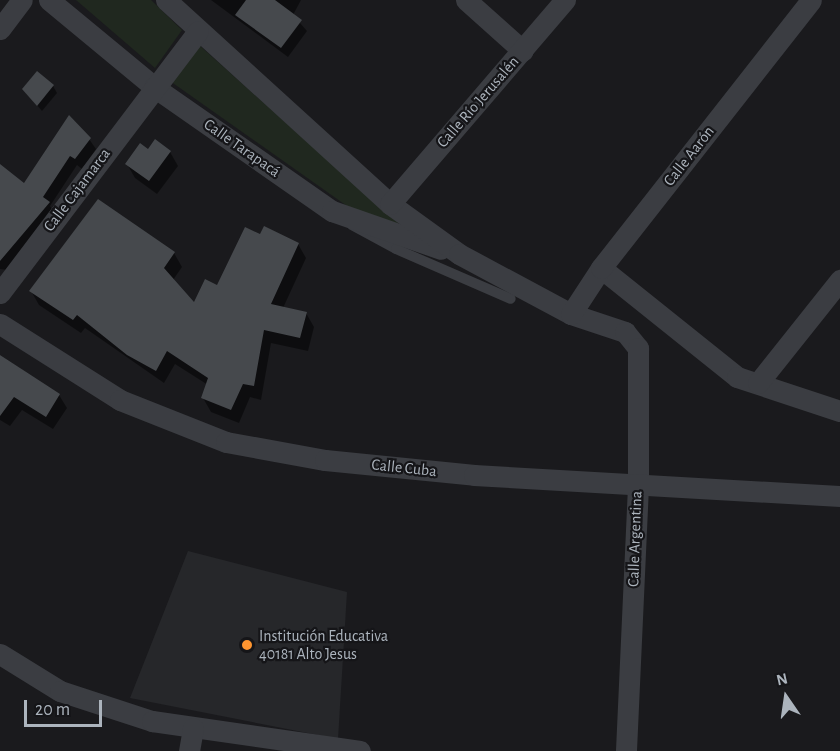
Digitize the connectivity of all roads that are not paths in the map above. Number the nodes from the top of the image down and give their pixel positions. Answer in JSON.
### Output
{"nodes":[{"id":1,"x":22,"y":0,"type":"edge"},
{"id":2,"x":49,"y":0,"type":"edge"},
{"id":3,"x":166,"y":0,"type":"edge"},
{"id":4,"x":466,"y":0,"type":"edge"},
{"id":5,"x":565,"y":0,"type":"edge"},
{"id":6,"x":811,"y":0,"type":"edge"},
{"id":7,"x":0,"y":29,"type":"edge"},
{"id":8,"x":198,"y":31,"type":"junction"},
{"id":9,"x":523,"y":51,"type":"junction"},
{"id":10,"x":154,"y":87,"type":"junction"},
{"id":11,"x":390,"y":204,"type":"junction"},
{"id":12,"x":332,"y":211,"type":"junction"},
{"id":13,"x":459,"y":254,"type":"junction"},
{"id":14,"x":601,"y":268,"type":"junction"},
{"id":15,"x":840,"y":280,"type":"edge"},
{"id":16,"x":0,"y":293,"type":"edge"},
{"id":17,"x":511,"y":299,"type":"dead end"},
{"id":18,"x":571,"y":314,"type":"junction"},
{"id":19,"x":0,"y":324,"type":"edge"},
{"id":20,"x":758,"y":383,"type":"junction"},
{"id":21,"x":840,"y":411,"type":"edge"},
{"id":22,"x":638,"y":486,"type":"junction"},
{"id":23,"x":840,"y":496,"type":"edge"},
{"id":24,"x":0,"y":654,"type":"edge"},
{"id":25,"x":193,"y":728,"type":"junction"},
{"id":26,"x":189,"y":751,"type":"edge"},
{"id":27,"x":360,"y":751,"type":"edge"},
{"id":28,"x":626,"y":751,"type":"edge"}],
"edges":[{"from":1,"to":7,"type":"street"},
{"from":2,"to":10,"type":"street","name":"Calle Tarapacá"},
{"from":3,"to":8,"type":"street"},
{"from":4,"to":9,"type":"street"},
{"from":5,"to":9,"type":"street","name":"Calle Río Jerusalén"},
{"from":6,"to":14,"type":"street","name":"Calle Aarón"},
{"from":8,"to":10,"type":"street","name":"Calle Cajamarca"},
{"from":8,"to":11,"type":"street"},
{"from":9,"to":11,"type":"street","name":"Calle Río Jerusalén"},
{"from":10,"to":12,"type":"street","name":"Calle Tarapacá"},
{"from":10,"to":16,"type":"street","name":"Calle Cajamarca"},
{"from":11,"to":13,"type":"street"},
{"from":12,"to":13,"type":"street","name":"Calle Tarapacá"},
{"from":12,"to":17,"type":"lane"},
{"from":13,"to":18,"type":"street"},
{"from":14,"to":18,"type":"street","name":"Calle Aarón"},
{"from":14,"to":20,"type":"street"},
{"from":15,"to":20,"type":"street"},
{"from":18,"to":22,"type":"street","name":"Calle Argentina"},
{"from":19,"to":22,"type":"street","name":"Calle Cuba"},
{"from":20,"to":21,"type":"street"},
{"from":22,"to":23,"type":"street","name":"Calle Cuba"},
{"from":22,"to":28,"type":"street","name":"Calle Argentina"},
{"from":24,"to":25,"type":"street"},
{"from":25,"to":26,"type":"street"},
{"from":25,"to":27,"type":"street"}]}
